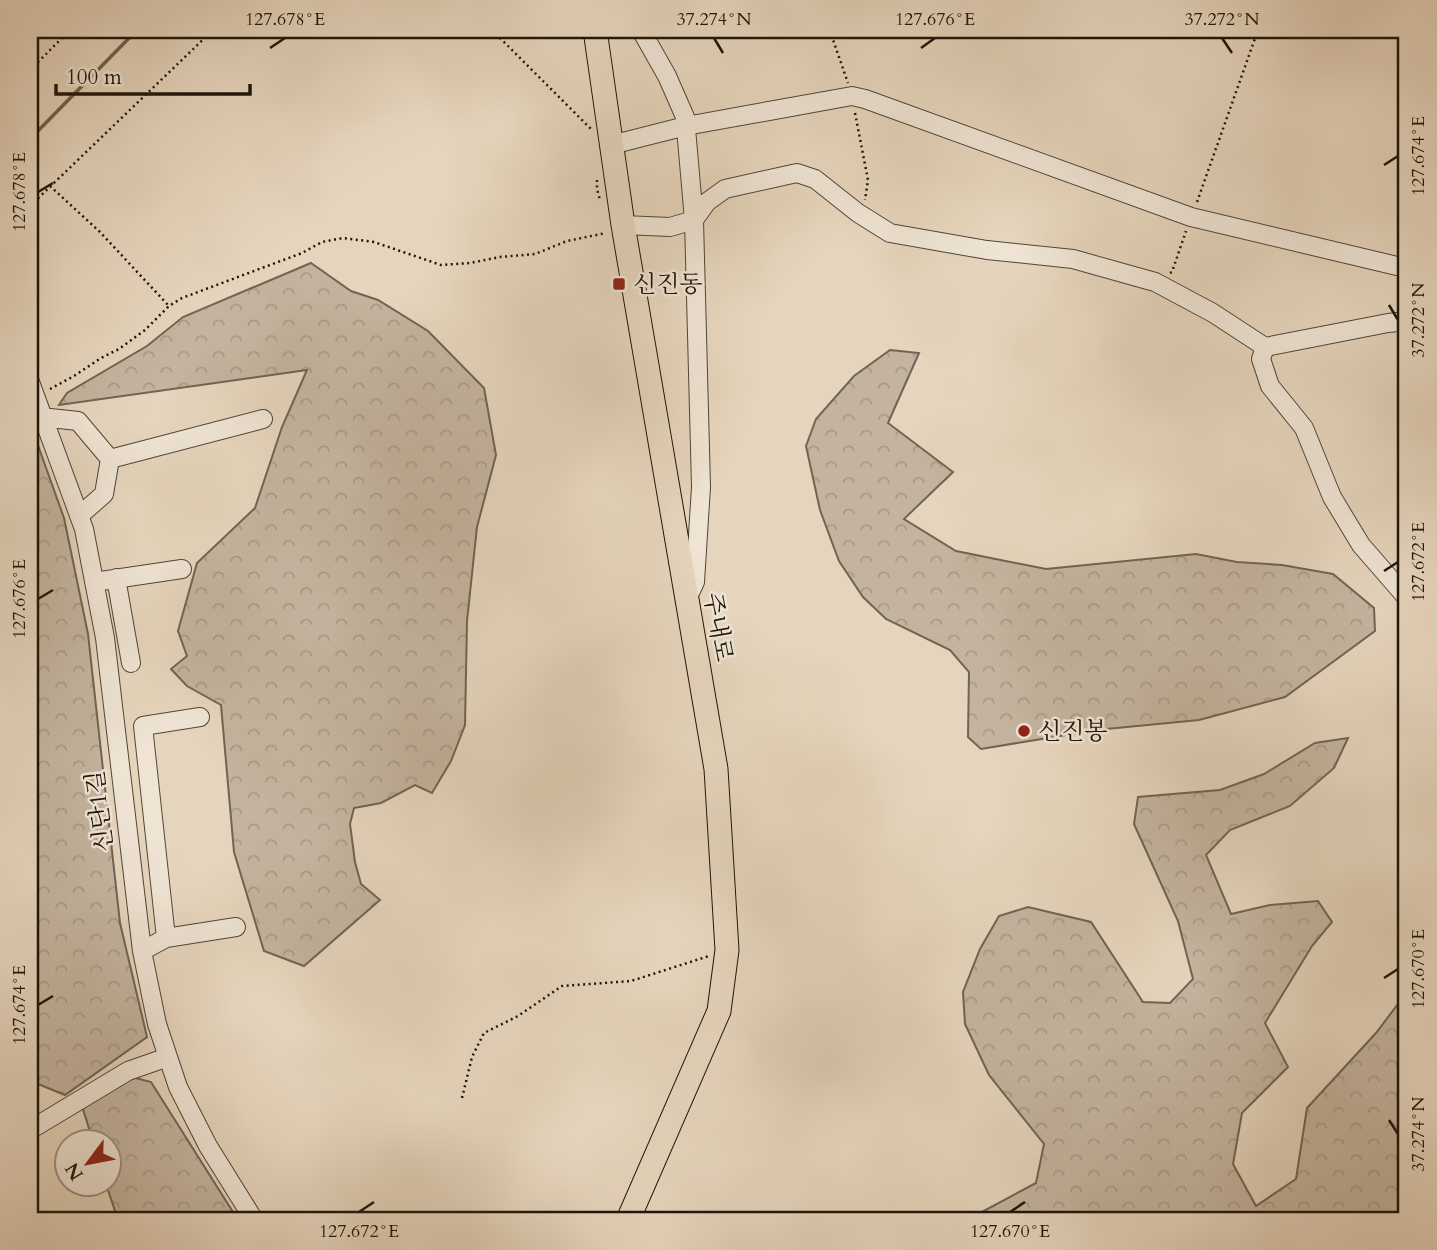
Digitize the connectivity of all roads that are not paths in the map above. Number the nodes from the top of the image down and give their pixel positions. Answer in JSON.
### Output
{"nodes":[{"id":1,"x":595,"y":30,"type":"edge"},
{"id":2,"x":641,"y":30,"type":"edge"},
{"id":3,"x":686,"y":126,"type":"junction"},
{"id":4,"x":602,"y":138,"type":"junction"},
{"id":5,"x":694,"y":220,"type":"junction"},
{"id":6,"x":623,"y":228,"type":"junction"},
{"id":7,"x":1407,"y":265,"type":"edge"},
{"id":8,"x":1407,"y":321,"type":"edge"},
{"id":9,"x":1265,"y":347,"type":"junction"},
{"id":10,"x":33,"y":390,"type":"edge"},
{"id":11,"x":41,"y":417,"type":"junction"},
{"id":12,"x":264,"y":419,"type":"dead end"},
{"id":13,"x":110,"y":459,"type":"junction"},
{"id":14,"x":79,"y":516,"type":"junction"},
{"id":15,"x":182,"y":569,"type":"dead end"},
{"id":16,"x":117,"y":579,"type":"junction"},
{"id":17,"x":94,"y":582,"type":"junction"},
{"id":18,"x":1407,"y":598,"type":"edge"},
{"id":19,"x":687,"y":600,"type":"junction"},
{"id":20,"x":131,"y":663,"type":"dead end"},
{"id":21,"x":200,"y":717,"type":"dead end"},
{"id":22,"x":148,"y":777,"type":"junction"},
{"id":23,"x":121,"y":779,"type":"junction"},
{"id":24,"x":236,"y":928,"type":"dead end"},
{"id":25,"x":166,"y":938,"type":"junction"},
{"id":26,"x":142,"y":951,"type":"junction"},
{"id":27,"x":168,"y":1057,"type":"junction"},
{"id":28,"x":30,"y":1130,"type":"edge"},
{"id":29,"x":254,"y":1220,"type":"edge"},
{"id":30,"x":628,"y":1220,"type":"edge"}],
"edges":[{"from":1,"to":4,"type":"main road","name":"주내로"},
{"from":2,"to":3,"type":"street"},
{"from":3,"to":4,"type":"street"},
{"from":3,"to":5,"type":"street"},
{"from":3,"to":7,"type":"street"},
{"from":4,"to":6,"type":"main road","name":"주내로"},
{"from":5,"to":6,"type":"street"},
{"from":5,"to":9,"type":"street"},
{"from":5,"to":19,"type":"street"},
{"from":6,"to":19,"type":"main road","name":"주내로"},
{"from":8,"to":9,"type":"street"},
{"from":9,"to":18,"type":"street"},
{"from":10,"to":11,"type":"street","name":"신단1길"},
{"from":11,"to":13,"type":"street"},
{"from":11,"to":14,"type":"street","name":"신단1길"},
{"from":12,"to":13,"type":"street"},
{"from":13,"to":14,"type":"street"},
{"from":14,"to":17,"type":"street","name":"신단1길"},
{"from":15,"to":16,"type":"street"},
{"from":16,"to":17,"type":"street"},
{"from":16,"to":20,"type":"street"},
{"from":17,"to":23,"type":"street","name":"신단1길"},
{"from":19,"to":30,"type":"main road","name":"주내로"},
{"from":21,"to":22,"type":"street"},
{"from":22,"to":23,"type":"street"},
{"from":22,"to":25,"type":"street"},
{"from":23,"to":26,"type":"street","name":"신단1길"},
{"from":24,"to":25,"type":"street"},
{"from":25,"to":26,"type":"street"},
{"from":26,"to":27,"type":"street","name":"신단1길"},
{"from":27,"to":28,"type":"street"},
{"from":27,"to":29,"type":"street","name":"신단1길"}]}
